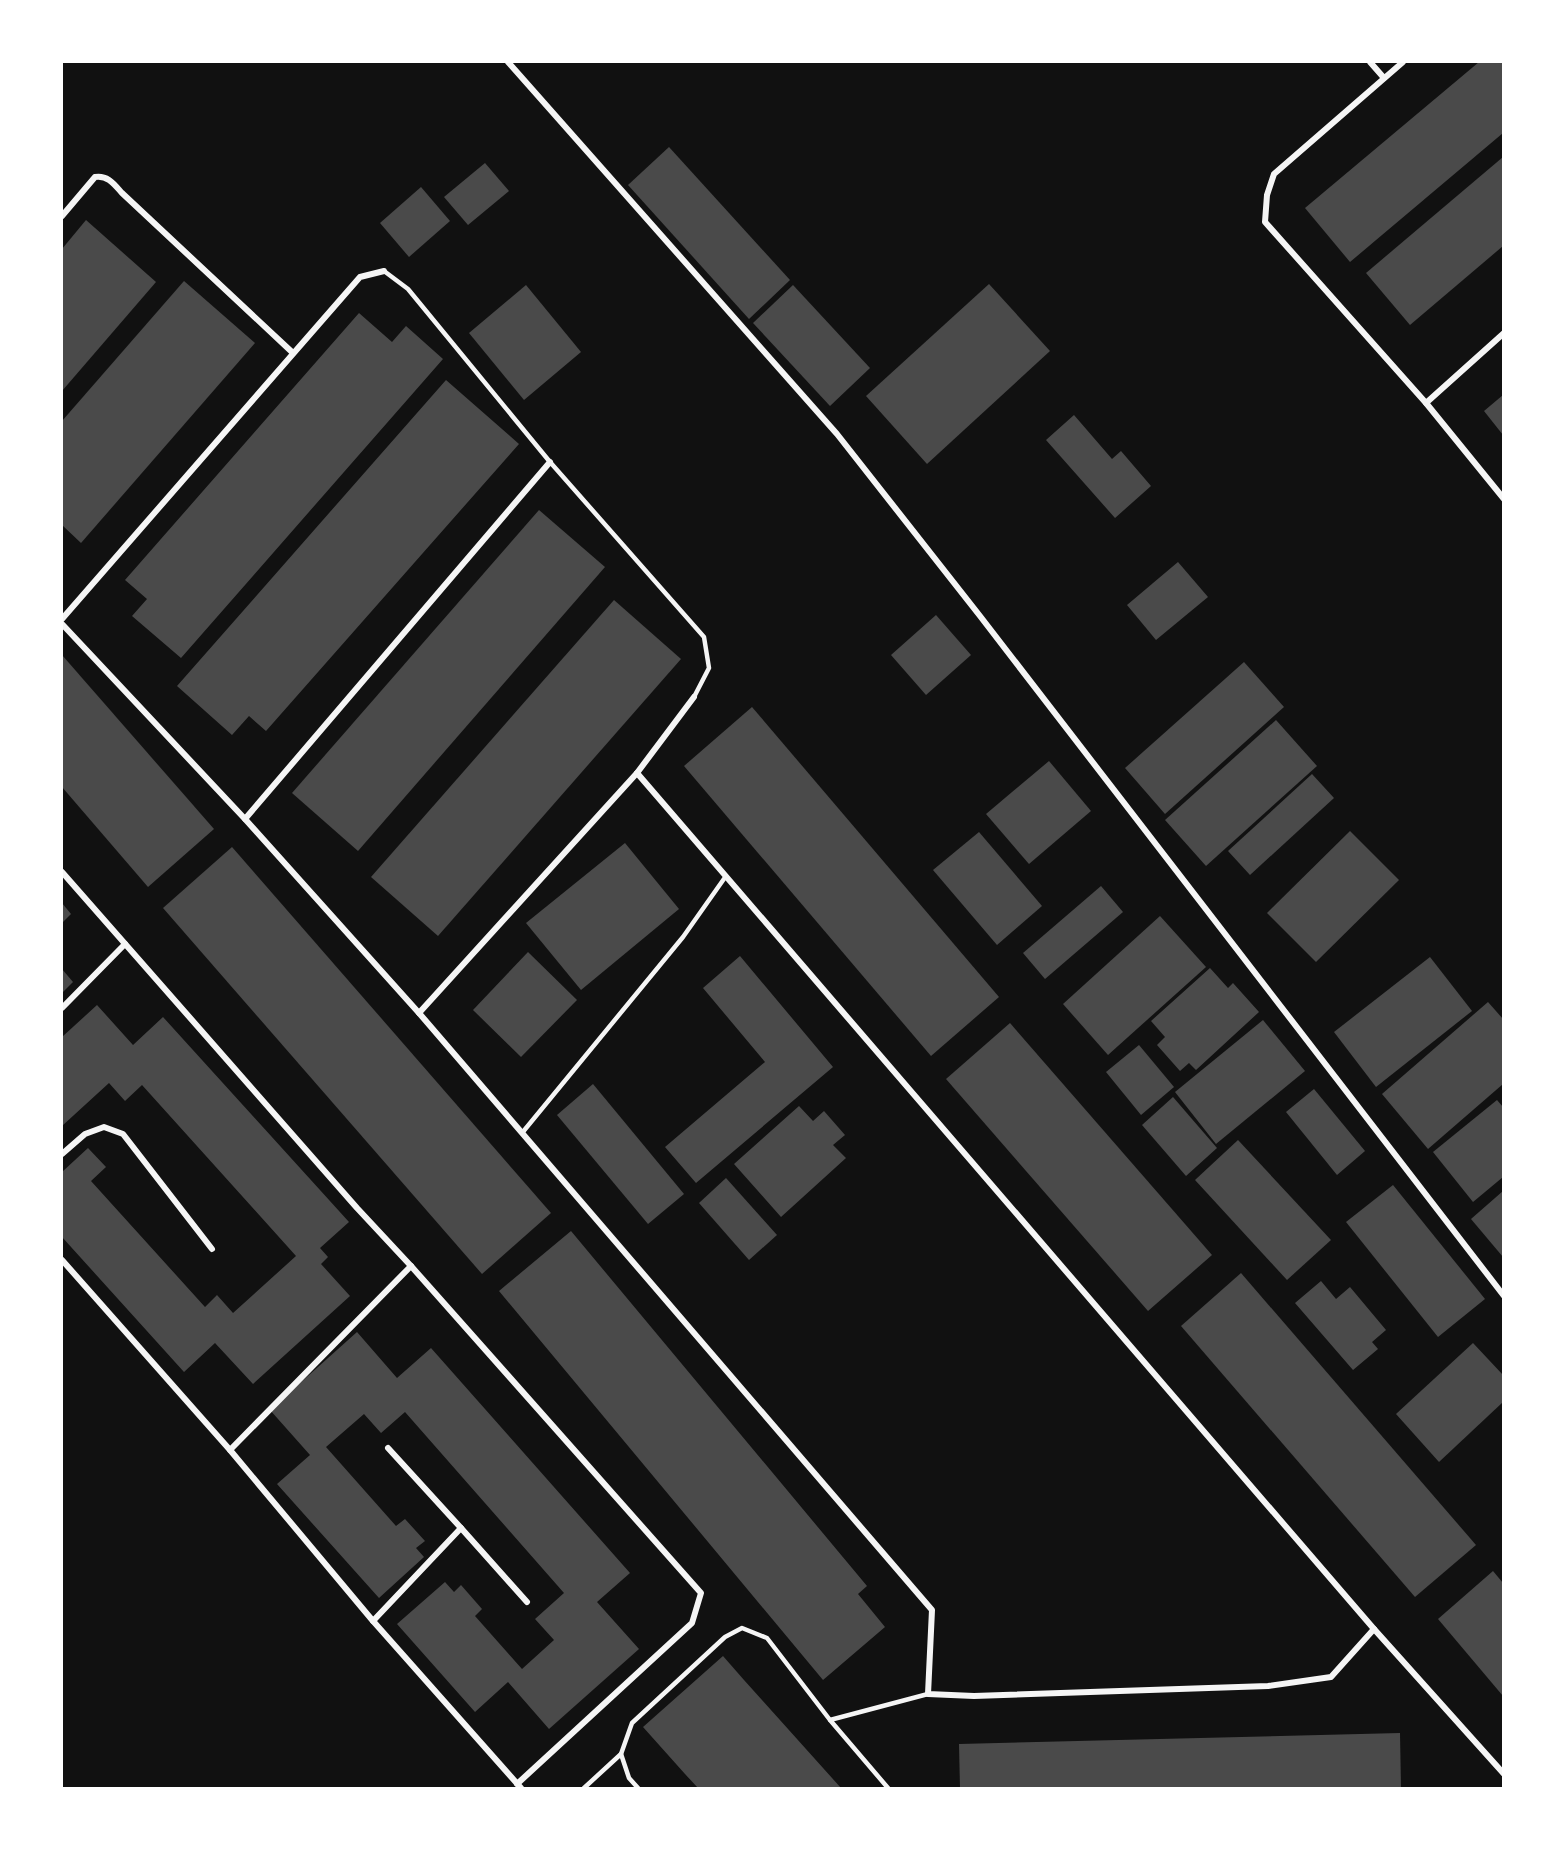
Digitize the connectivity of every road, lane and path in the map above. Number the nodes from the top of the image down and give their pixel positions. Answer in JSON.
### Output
{"nodes":[{"id":1,"x":508,"y":62,"type":"edge"},
{"id":2,"x":1370,"y":62,"type":"edge"},
{"id":3,"x":1403,"y":62,"type":"edge"},
{"id":4,"x":1384,"y":78,"type":"junction"},
{"id":5,"x":62,"y":216,"type":"edge"},
{"id":6,"x":384,"y":271,"type":"joint"},
{"id":7,"x":1503,"y":333,"type":"edge"},
{"id":8,"x":293,"y":352,"type":"junction"},
{"id":9,"x":1426,"y":403,"type":"junction"},
{"id":10,"x":550,"y":462,"type":"junction"},
{"id":11,"x":1503,"y":499,"type":"edge"},
{"id":12,"x":62,"y":619,"type":"edge"},
{"id":13,"x":62,"y":624,"type":"edge"},
{"id":14,"x":694,"y":697,"type":"joint"},
{"id":15,"x":638,"y":773,"type":"junction"},
{"id":16,"x":244,"y":819,"type":"junction"},
{"id":17,"x":62,"y":872,"type":"edge"},
{"id":18,"x":726,"y":876,"type":"junction"},
{"id":19,"x":125,"y":944,"type":"junction"},
{"id":20,"x":62,"y":1008,"type":"edge"},
{"id":21,"x":419,"y":1013,"type":"junction"},
{"id":22,"x":522,"y":1133,"type":"junction"},
{"id":23,"x":62,"y":1154,"type":"edge"},
{"id":24,"x":212,"y":1249,"type":"dead end"},
{"id":25,"x":62,"y":1260,"type":"edge"},
{"id":26,"x":411,"y":1266,"type":"junction"},
{"id":27,"x":1503,"y":1296,"type":"edge"},
{"id":28,"x":388,"y":1448,"type":"dead end"},
{"id":29,"x":230,"y":1450,"type":"junction"},
{"id":30,"x":461,"y":1528,"type":"junction"},
{"id":31,"x":527,"y":1602,"type":"dead end"},
{"id":32,"x":373,"y":1621,"type":"junction"},
{"id":33,"x":1374,"y":1629,"type":"junction"},
{"id":34,"x":928,"y":1694,"type":"junction"},
{"id":35,"x":830,"y":1720,"type":"junction"},
{"id":36,"x":621,"y":1754,"type":"junction"},
{"id":37,"x":1503,"y":1774,"type":"edge"},
{"id":38,"x":519,"y":1786,"type":"edge"},
{"id":39,"x":584,"y":1788,"type":"edge"},
{"id":40,"x":638,"y":1788,"type":"edge"},
{"id":41,"x":888,"y":1788,"type":"edge"}],
"edges":[{"from":1,"to":27,"type":"street"},
{"from":2,"to":4,"type":"street"},
{"from":3,"to":4,"type":"street"},
{"from":4,"to":9,"type":"street"},
{"from":5,"to":8,"type":"street"},
{"from":6,"to":8,"type":"street"},
{"from":6,"to":10,"type":"lane"},
{"from":7,"to":9,"type":"street"},
{"from":8,"to":12,"type":"street"},
{"from":9,"to":11,"type":"street"},
{"from":10,"to":14,"type":"lane"},
{"from":10,"to":16,"type":"street"},
{"from":13,"to":16,"type":"street"},
{"from":14,"to":15,"type":"street"},
{"from":15,"to":18,"type":"street"},
{"from":15,"to":21,"type":"street"},
{"from":16,"to":21,"type":"street"},
{"from":17,"to":19,"type":"street"},
{"from":18,"to":22,"type":"lane"},
{"from":18,"to":33,"type":"street"},
{"from":19,"to":20,"type":"street"},
{"from":19,"to":26,"type":"street"},
{"from":21,"to":22,"type":"street"},
{"from":22,"to":34,"type":"street"},
{"from":23,"to":24,"type":"street"},
{"from":25,"to":29,"type":"street"},
{"from":26,"to":29,"type":"street"},
{"from":26,"to":38,"type":"street"},
{"from":28,"to":30,"type":"street"},
{"from":29,"to":32,"type":"street"},
{"from":30,"to":31,"type":"street"},
{"from":30,"to":32,"type":"street"},
{"from":32,"to":38,"type":"street"},
{"from":33,"to":34,"type":"street"},
{"from":33,"to":37,"type":"street"},
{"from":34,"to":35,"type":"lane"},
{"from":35,"to":36,"type":"lane"},
{"from":35,"to":41,"type":"lane"},
{"from":36,"to":39,"type":"lane"},
{"from":36,"to":40,"type":"lane"}]}
